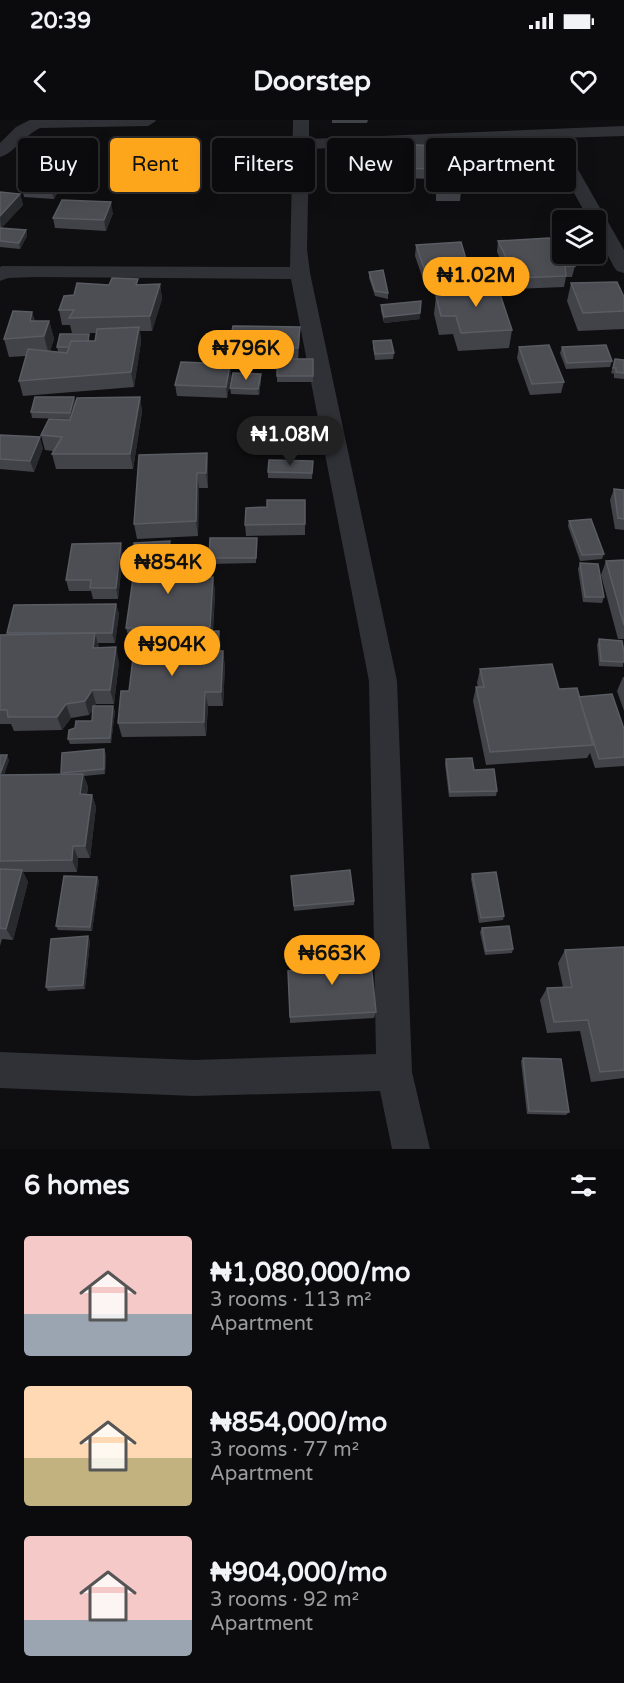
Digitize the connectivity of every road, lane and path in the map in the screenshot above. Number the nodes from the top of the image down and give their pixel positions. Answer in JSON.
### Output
{"nodes":[{"id":1,"x":148,"y":121,"type":"edge"},
{"id":2,"x":624,"y":131,"type":"edge"},
{"id":3,"x":300,"y":132,"type":"edge"},
{"id":4,"x":549,"y":132,"type":"junction"},
{"id":5,"x":0,"y":152,"type":"edge"},
{"id":6,"x":624,"y":267,"type":"edge"},
{"id":7,"x":1,"y":273,"type":"edge"},
{"id":8,"x":300,"y":273,"type":"junction"},
{"id":9,"x":0,"y":1070,"type":"edge"},
{"id":10,"x":394,"y":1072,"type":"junction"},
{"id":11,"x":411,"y":1149,"type":"edge"}],
"edges":[{"from":1,"to":5,"type":"street"},
{"from":2,"to":4,"type":"street"},
{"from":3,"to":4,"type":"street"},
{"from":3,"to":8,"type":"street"},
{"from":4,"to":6,"type":"street"},
{"from":7,"to":8,"type":"street"},
{"from":8,"to":10,"type":"street"},
{"from":9,"to":10,"type":"street"},
{"from":10,"to":11,"type":"street"}]}
